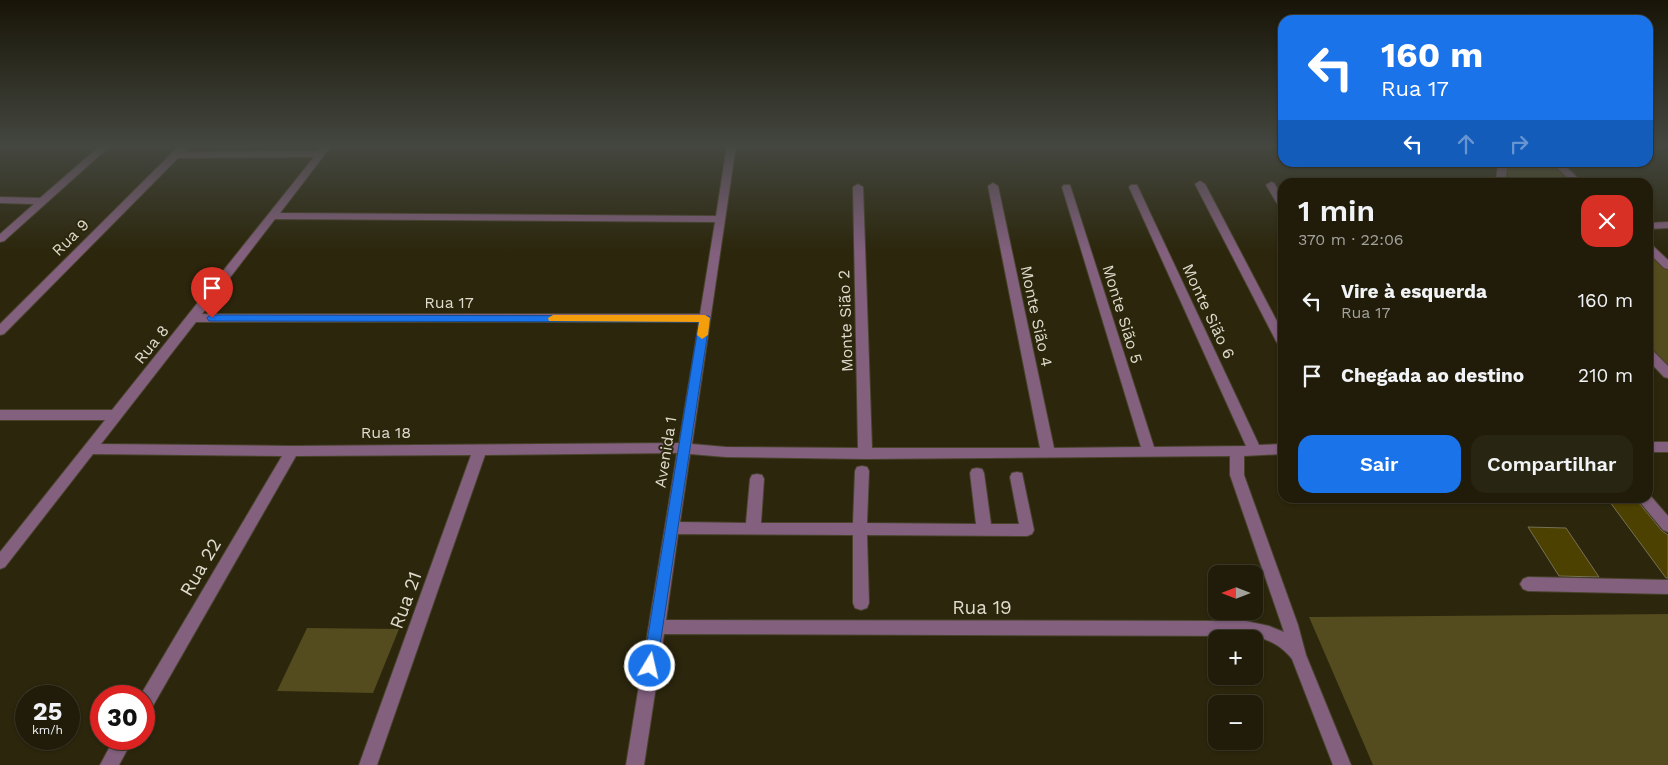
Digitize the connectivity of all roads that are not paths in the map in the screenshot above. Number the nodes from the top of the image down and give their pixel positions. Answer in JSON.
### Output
{"nodes":[{"id":1,"x":66,"y":181,"type":"edge"},
{"id":2,"x":149,"y":181,"type":"edge"},
{"id":3,"x":298,"y":181,"type":"edge"},
{"id":4,"x":726,"y":181,"type":"edge"},
{"id":5,"x":1200,"y":184,"type":"dead end"},
{"id":6,"x":1271,"y":185,"type":"dead end"},
{"id":7,"x":993,"y":186,"type":"dead end"},
{"id":8,"x":858,"y":187,"type":"dead end"},
{"id":9,"x":1067,"y":187,"type":"dead end"},
{"id":10,"x":1134,"y":187,"type":"dead end"},
{"id":11,"x":1278,"y":196,"type":"edge"},
{"id":12,"x":0,"y":200,"type":"edge"},
{"id":13,"x":43,"y":201,"type":"junction"},
{"id":14,"x":271,"y":216,"type":"junction"},
{"id":15,"x":720,"y":219,"type":"junction"},
{"id":16,"x":1668,"y":225,"type":"edge"},
{"id":17,"x":1653,"y":226,"type":"edge"},
{"id":18,"x":0,"y":239,"type":"edge"},
{"id":19,"x":1653,"y":252,"type":"edge"},
{"id":20,"x":1668,"y":266,"type":"edge"},
{"id":21,"x":193,"y":318,"type":"junction"},
{"id":22,"x":705,"y":318,"type":"junction"},
{"id":23,"x":0,"y":330,"type":"edge"},
{"id":24,"x":1278,"y":333,"type":"edge"},
{"id":25,"x":1653,"y":358,"type":"edge"},
{"id":26,"x":1668,"y":374,"type":"edge"},
{"id":27,"x":115,"y":415,"type":"junction"},
{"id":28,"x":0,"y":416,"type":"edge"},
{"id":29,"x":1653,"y":447,"type":"edge"},
{"id":30,"x":1668,"y":447,"type":"edge"},
{"id":31,"x":683,"y":448,"type":"junction"},
{"id":32,"x":89,"y":449,"type":"junction"},
{"id":33,"x":480,"y":449,"type":"junction"},
{"id":34,"x":1278,"y":449,"type":"edge"},
{"id":35,"x":292,"y":450,"type":"junction"},
{"id":36,"x":1247,"y":450,"type":"junction"},
{"id":37,"x":1149,"y":451,"type":"junction"},
{"id":38,"x":1048,"y":453,"type":"junction"},
{"id":39,"x":866,"y":454,"type":"junction"},
{"id":40,"x":862,"y":471,"type":"dead end"},
{"id":41,"x":976,"y":473,"type":"dead end"},
{"id":42,"x":1017,"y":477,"type":"dead end"},
{"id":43,"x":757,"y":479,"type":"dead end"},
{"id":44,"x":1649,"y":503,"type":"edge"},
{"id":45,"x":1668,"y":526,"type":"edge"},
{"id":46,"x":671,"y":528,"type":"junction"},
{"id":47,"x":753,"y":528,"type":"junction"},
{"id":48,"x":860,"y":529,"type":"junction"},
{"id":49,"x":984,"y":529,"type":"junction"},
{"id":50,"x":0,"y":563,"type":"edge"},
{"id":51,"x":1528,"y":584,"type":"dead end"},
{"id":52,"x":1668,"y":586,"type":"edge"},
{"id":53,"x":861,"y":602,"type":"dead end"},
{"id":54,"x":657,"y":627,"type":"junction"},
{"id":55,"x":1298,"y":655,"type":"junction"},
{"id":56,"x":155,"y":686,"type":"edge"},
{"id":57,"x":118,"y":750,"type":"edge"},
{"id":58,"x":109,"y":765,"type":"edge"},
{"id":59,"x":368,"y":765,"type":"edge"},
{"id":60,"x":635,"y":765,"type":"edge"},
{"id":61,"x":1342,"y":765,"type":"edge"}],
"edges":[{"from":1,"to":13,"type":"street"},
{"from":2,"to":23,"type":"street","name":"Rua 9"},
{"from":3,"to":14,"type":"street","name":"Rua 8"},
{"from":4,"to":15,"type":"street","name":"Avenida 1"},
{"from":5,"to":24,"type":"street"},
{"from":6,"to":11,"type":"street"},
{"from":7,"to":38,"type":"street","name":"Monte Sião 4"},
{"from":8,"to":39,"type":"street","name":"Monte Sião 2"},
{"from":9,"to":37,"type":"street","name":"Monte Sião 5"},
{"from":10,"to":36,"type":"street","name":"Monte Sião 6"},
{"from":12,"to":13,"type":"street"},
{"from":13,"to":18,"type":"street"},
{"from":14,"to":15,"type":"street"},
{"from":14,"to":21,"type":"street","name":"Rua 8"},
{"from":15,"to":22,"type":"street","name":"Avenida 1"},
{"from":16,"to":17,"type":"street"},
{"from":19,"to":20,"type":"street"},
{"from":21,"to":22,"type":"street","name":"Rua 17"},
{"from":21,"to":27,"type":"street","name":"Rua 8"},
{"from":22,"to":31,"type":"street","name":"Avenida 1"},
{"from":25,"to":26,"type":"street"},
{"from":27,"to":28,"type":"street"},
{"from":27,"to":32,"type":"street","name":"Rua 8"},
{"from":29,"to":30,"type":"street"},
{"from":31,"to":33,"type":"street","name":"Rua 18"},
{"from":31,"to":39,"type":"street","name":"Rua 18"},
{"from":31,"to":46,"type":"street","name":"Avenida 1"},
{"from":32,"to":35,"type":"street","name":"Rua 18"},
{"from":32,"to":50,"type":"street","name":"Rua 8"},
{"from":33,"to":35,"type":"street","name":"Rua 18"},
{"from":33,"to":59,"type":"street","name":"Rua 21"},
{"from":34,"to":36,"type":"street","name":"Rua 18"},
{"from":35,"to":56,"type":"street","name":"Rua 22"},
{"from":36,"to":37,"type":"street","name":"Rua 18"},
{"from":36,"to":55,"type":"street"},
{"from":37,"to":38,"type":"street","name":"Rua 18"},
{"from":38,"to":39,"type":"street","name":"Rua 18"},
{"from":40,"to":48,"type":"street"},
{"from":41,"to":49,"type":"street"},
{"from":42,"to":49,"type":"street"},
{"from":43,"to":47,"type":"street"},
{"from":44,"to":45,"type":"street"},
{"from":46,"to":47,"type":"street"},
{"from":46,"to":54,"type":"street","name":"Avenida 1"},
{"from":47,"to":48,"type":"street"},
{"from":48,"to":49,"type":"street"},
{"from":48,"to":53,"type":"street"},
{"from":51,"to":52,"type":"street"},
{"from":54,"to":55,"type":"street","name":"Rua 19"},
{"from":54,"to":60,"type":"street","name":"Avenida 1"},
{"from":55,"to":61,"type":"street"},
{"from":57,"to":58,"type":"street"}]}
